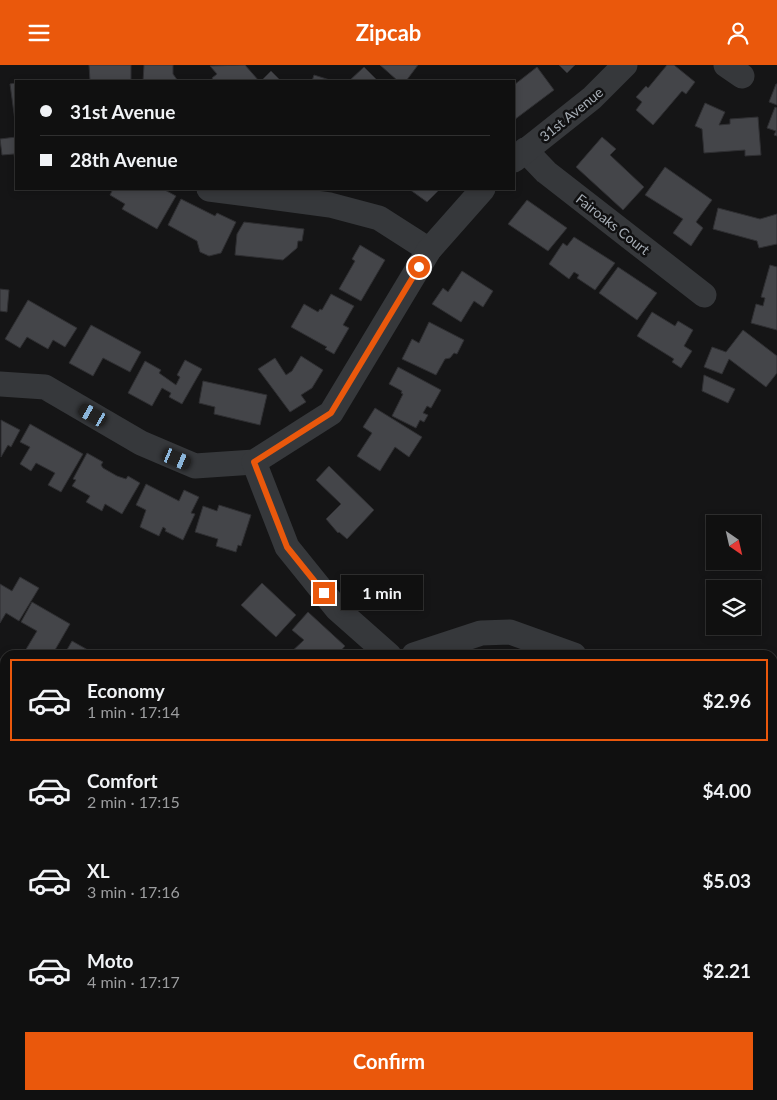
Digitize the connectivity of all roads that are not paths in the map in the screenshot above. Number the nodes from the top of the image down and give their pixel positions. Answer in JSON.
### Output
{"nodes":[{"id":1,"x":625,"y":65,"type":"edge"},
{"id":2,"x":520,"y":155,"type":"edge"},
{"id":3,"x":217,"y":190,"type":"edge"},
{"id":4,"x":481,"y":190,"type":"edge"},
{"id":5,"x":429,"y":250,"type":"junction"},
{"id":6,"x":704,"y":295,"type":"dead end"},
{"id":7,"x":0,"y":384,"type":"edge"},
{"id":8,"x":254,"y":462,"type":"junction"},
{"id":9,"x":384,"y":650,"type":"edge"},
{"id":10,"x":429,"y":650,"type":"edge"},
{"id":11,"x":560,"y":650,"type":"edge"}],
"edges":[{"from":1,"to":2,"type":"street","name":"31st Avenue"},
{"from":2,"to":6,"type":"street","name":"Fairoaks Court"},
{"from":3,"to":5,"type":"street"},
{"from":4,"to":5,"type":"street"},
{"from":5,"to":8,"type":"street"},
{"from":7,"to":8,"type":"street"},
{"from":8,"to":9,"type":"street"},
{"from":10,"to":11,"type":"street"}]}
